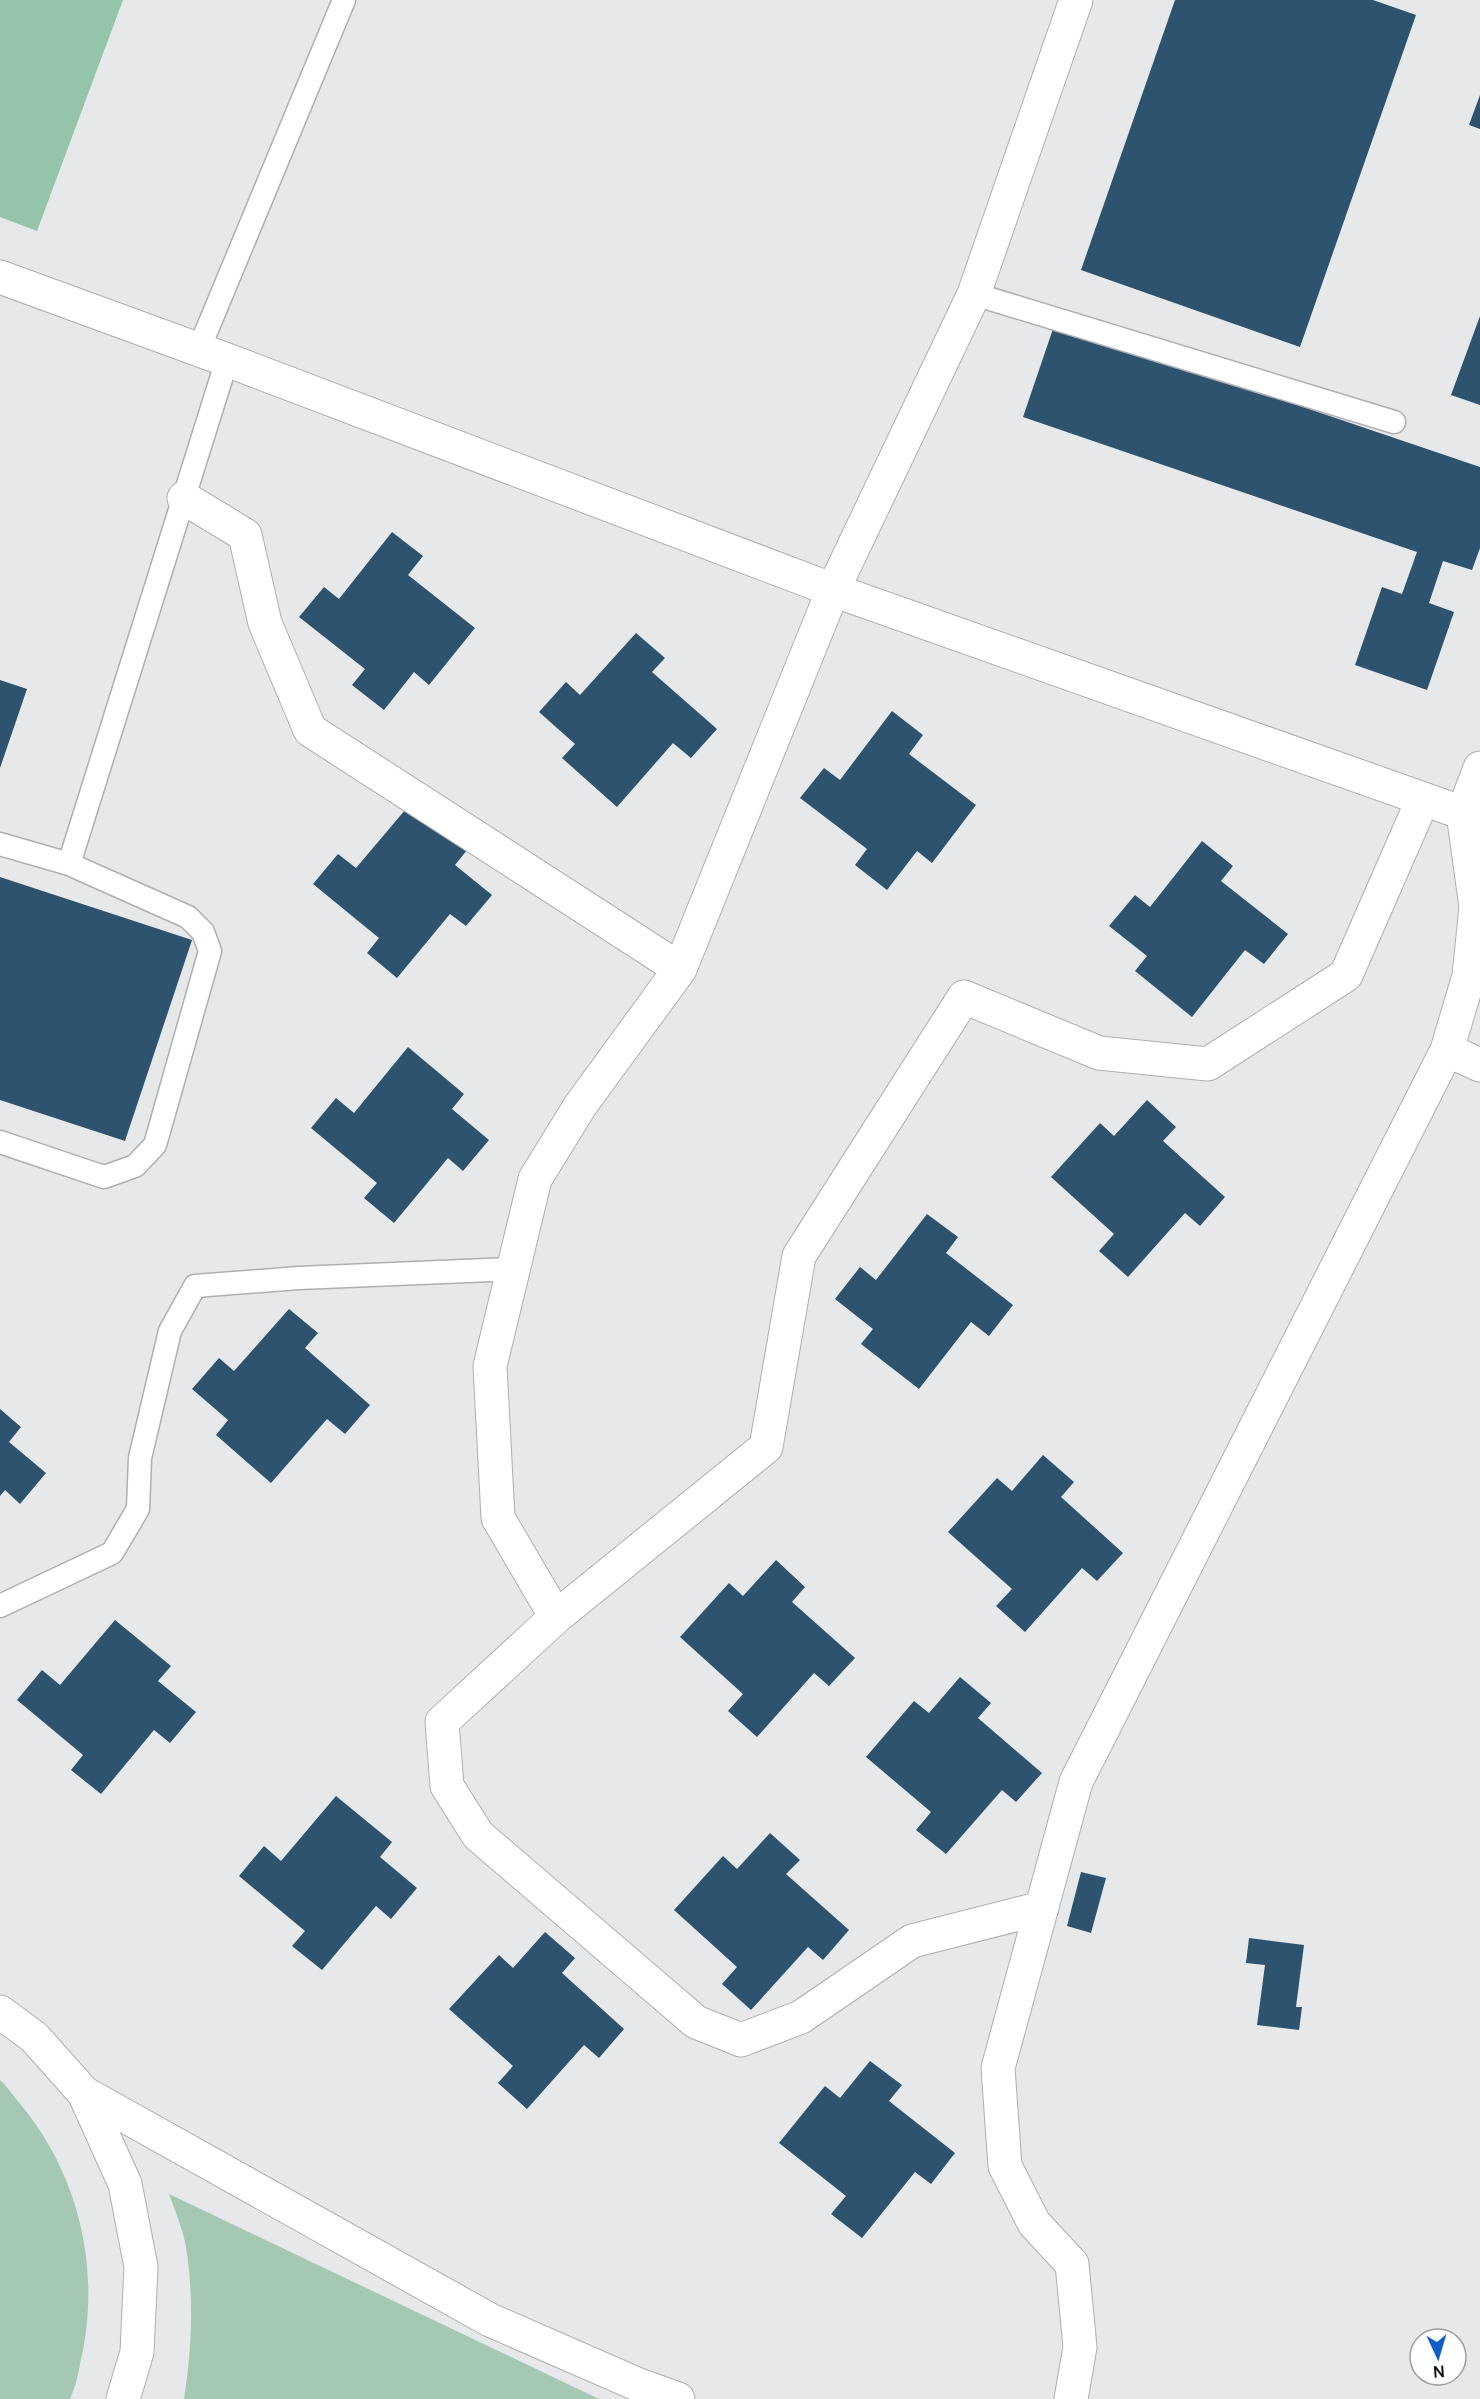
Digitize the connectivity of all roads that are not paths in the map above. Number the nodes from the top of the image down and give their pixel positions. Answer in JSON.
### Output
{"nodes":[{"id":1,"x":344,"y":0,"type":"edge"},
{"id":2,"x":1076,"y":0,"type":"edge"},
{"id":3,"x":0,"y":276,"type":"edge"},
{"id":4,"x":974,"y":294,"type":"junction"},
{"id":5,"x":213,"y":355,"type":"junction"},
{"id":6,"x":1394,"y":422,"type":"dead end"},
{"id":7,"x":184,"y":498,"type":"junction"},
{"id":8,"x":833,"y":590,"type":"junction"},
{"id":9,"x":1480,"y":768,"type":"edge"},
{"id":10,"x":1423,"y":799,"type":"junction"},
{"id":11,"x":1463,"y":813,"type":"junction"},
{"id":12,"x":0,"y":844,"type":"edge"},
{"id":13,"x":69,"y":864,"type":"junction"},
{"id":14,"x":680,"y":969,"type":"junction"},
{"id":15,"x":1447,"y":1050,"type":"junction"},
{"id":16,"x":1480,"y":1065,"type":"edge"},
{"id":17,"x":0,"y":1142,"type":"edge"},
{"id":18,"x":513,"y":1269,"type":"junction"},
{"id":19,"x":0,"y":1606,"type":"edge"},
{"id":20,"x":556,"y":1617,"type":"junction"},
{"id":21,"x":1042,"y":1908,"type":"junction"},
{"id":22,"x":0,"y":2012,"type":"edge"},
{"id":23,"x":84,"y":2093,"type":"junction"},
{"id":24,"x":123,"y":2399,"type":"edge"},
{"id":25,"x":678,"y":2399,"type":"edge"},
{"id":26,"x":1071,"y":2399,"type":"edge"}],
"edges":[{"from":1,"to":5,"type":"lane"},
{"from":2,"to":4,"type":"street"},
{"from":3,"to":5,"type":"street"},
{"from":4,"to":6,"type":"lane"},
{"from":4,"to":8,"type":"street"},
{"from":5,"to":7,"type":"lane"},
{"from":5,"to":8,"type":"street"},
{"from":7,"to":13,"type":"lane"},
{"from":7,"to":14,"type":"street"},
{"from":8,"to":10,"type":"street"},
{"from":8,"to":14,"type":"street"},
{"from":9,"to":11,"type":"street"},
{"from":10,"to":11,"type":"street"},
{"from":10,"to":20,"type":"street"},
{"from":11,"to":15,"type":"street"},
{"from":12,"to":13,"type":"lane"},
{"from":13,"to":17,"type":"lane"},
{"from":14,"to":18,"type":"street"},
{"from":15,"to":16,"type":"street"},
{"from":15,"to":21,"type":"street"},
{"from":18,"to":19,"type":"lane"},
{"from":18,"to":20,"type":"street"},
{"from":20,"to":21,"type":"street"},
{"from":21,"to":26,"type":"street"},
{"from":22,"to":23,"type":"street"},
{"from":23,"to":24,"type":"street"},
{"from":23,"to":25,"type":"street"}]}
